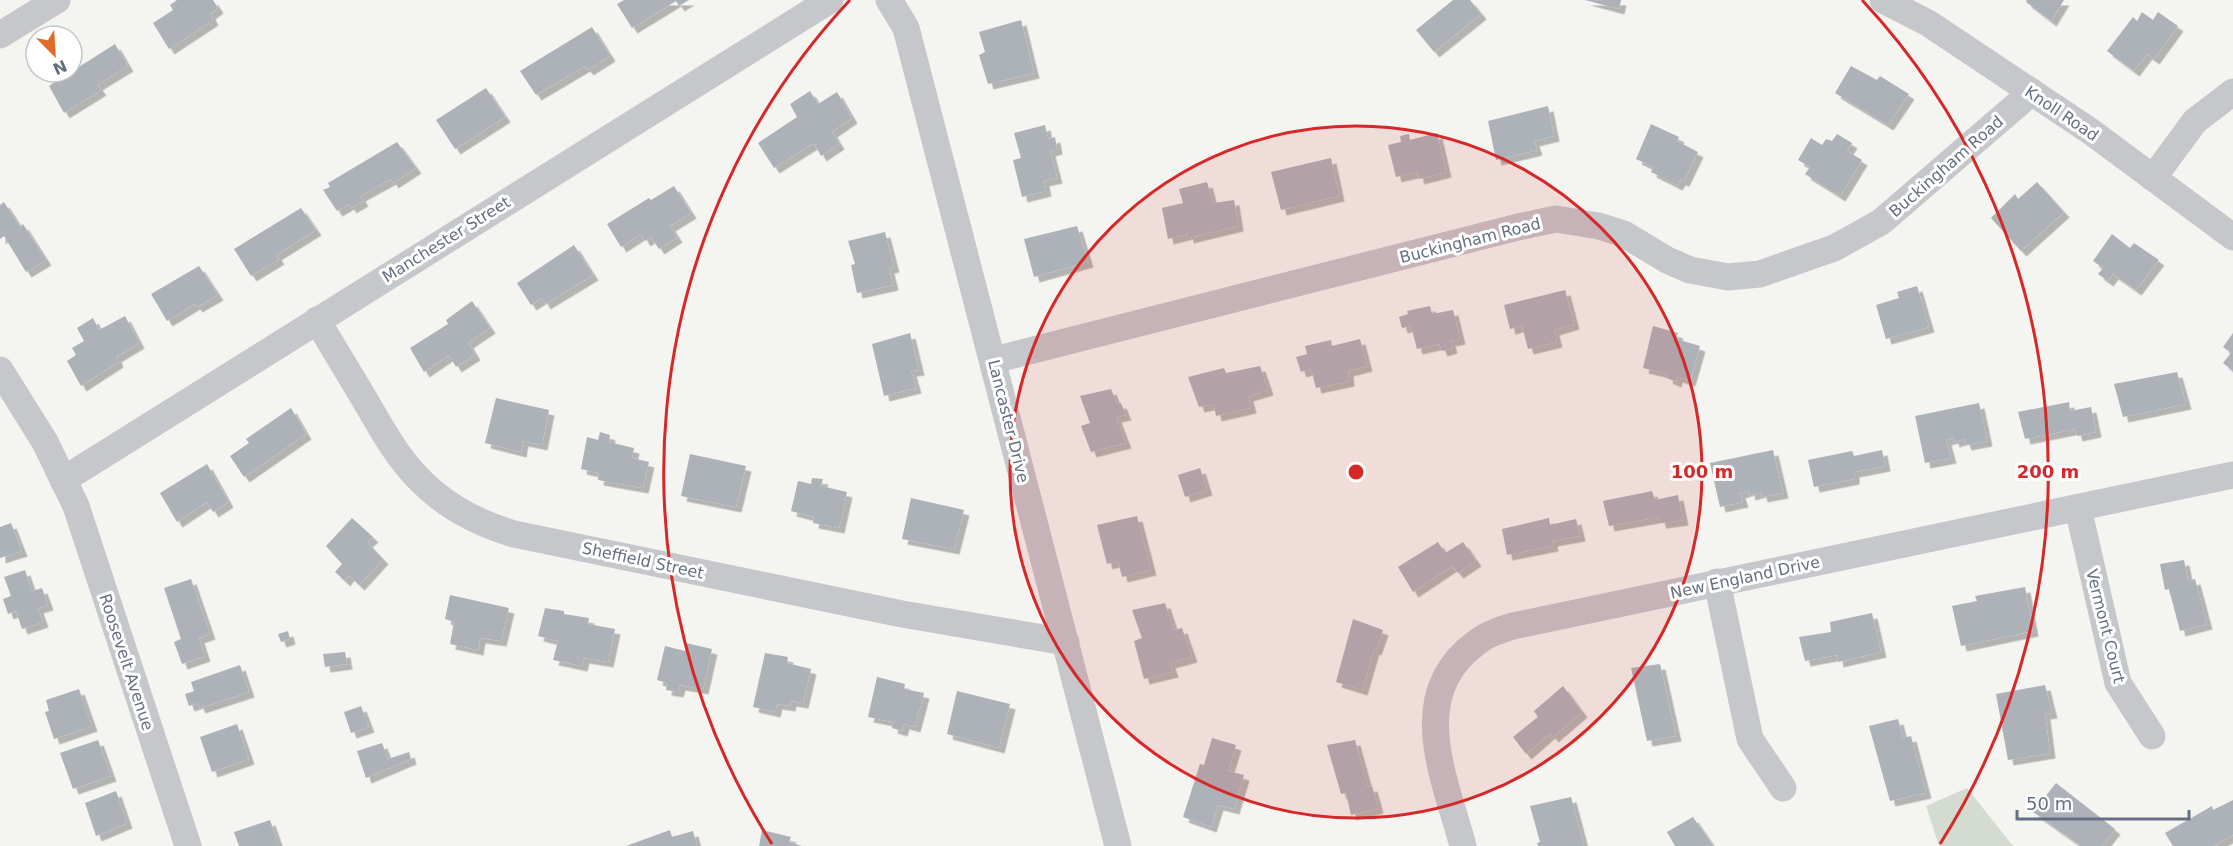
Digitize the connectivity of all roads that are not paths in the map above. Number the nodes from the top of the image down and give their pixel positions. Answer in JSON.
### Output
{"nodes":[{"id":1,"x":57,"y":0,"type":"edge"},
{"id":2,"x":830,"y":0,"type":"edge"},
{"id":3,"x":889,"y":0,"type":"edge"},
{"id":4,"x":1883,"y":0,"type":"edge"},
{"id":5,"x":0,"y":35,"type":"edge"},
{"id":6,"x":2032,"y":92,"type":"junction"},
{"id":7,"x":2233,"y":92,"type":"edge"},
{"id":8,"x":2153,"y":178,"type":"junction"},
{"id":9,"x":2233,"y":237,"type":"edge"},
{"id":10,"x":317,"y":320,"type":"junction"},
{"id":11,"x":994,"y":360,"type":"junction"},
{"id":12,"x":0,"y":370,"type":"edge"},
{"id":13,"x":2233,"y":476,"type":"edge"},
{"id":14,"x":63,"y":480,"type":"junction"},
{"id":15,"x":2078,"y":508,"type":"junction"},
{"id":16,"x":1716,"y":582,"type":"junction"},
{"id":17,"x":1066,"y":642,"type":"junction"},
{"id":18,"x":2152,"y":736,"type":"dead end"},
{"id":19,"x":1783,"y":788,"type":"dead end"},
{"id":20,"x":188,"y":846,"type":"edge"},
{"id":21,"x":1118,"y":846,"type":"edge"},
{"id":22,"x":1463,"y":846,"type":"edge"}],
"edges":[{"from":1,"to":5,"type":"street"},
{"from":2,"to":10,"type":"street","name":"Manchester Street"},
{"from":3,"to":11,"type":"street","name":"Lancaster Drive"},
{"from":4,"to":6,"type":"street","name":"Knoll Road"},
{"from":6,"to":8,"type":"street","name":"Knoll Road"},
{"from":6,"to":11,"type":"street","name":"Buckingham Road"},
{"from":7,"to":8,"type":"street"},
{"from":8,"to":9,"type":"street","name":"Knoll Road"},
{"from":10,"to":14,"type":"street","name":"Manchester Street"},
{"from":10,"to":17,"type":"street","name":"Sheffield Street"},
{"from":11,"to":17,"type":"street","name":"Lancaster Drive"},
{"from":12,"to":14,"type":"street","name":"Roosevelt Avenue"},
{"from":13,"to":15,"type":"street","name":"New England Drive"},
{"from":14,"to":20,"type":"street","name":"Roosevelt Avenue"},
{"from":15,"to":16,"type":"street","name":"New England Drive"},
{"from":15,"to":18,"type":"street","name":"Vermont Court"},
{"from":16,"to":19,"type":"street"},
{"from":16,"to":22,"type":"street","name":"New England Drive"},
{"from":17,"to":21,"type":"street","name":"Lancaster Drive"}]}
